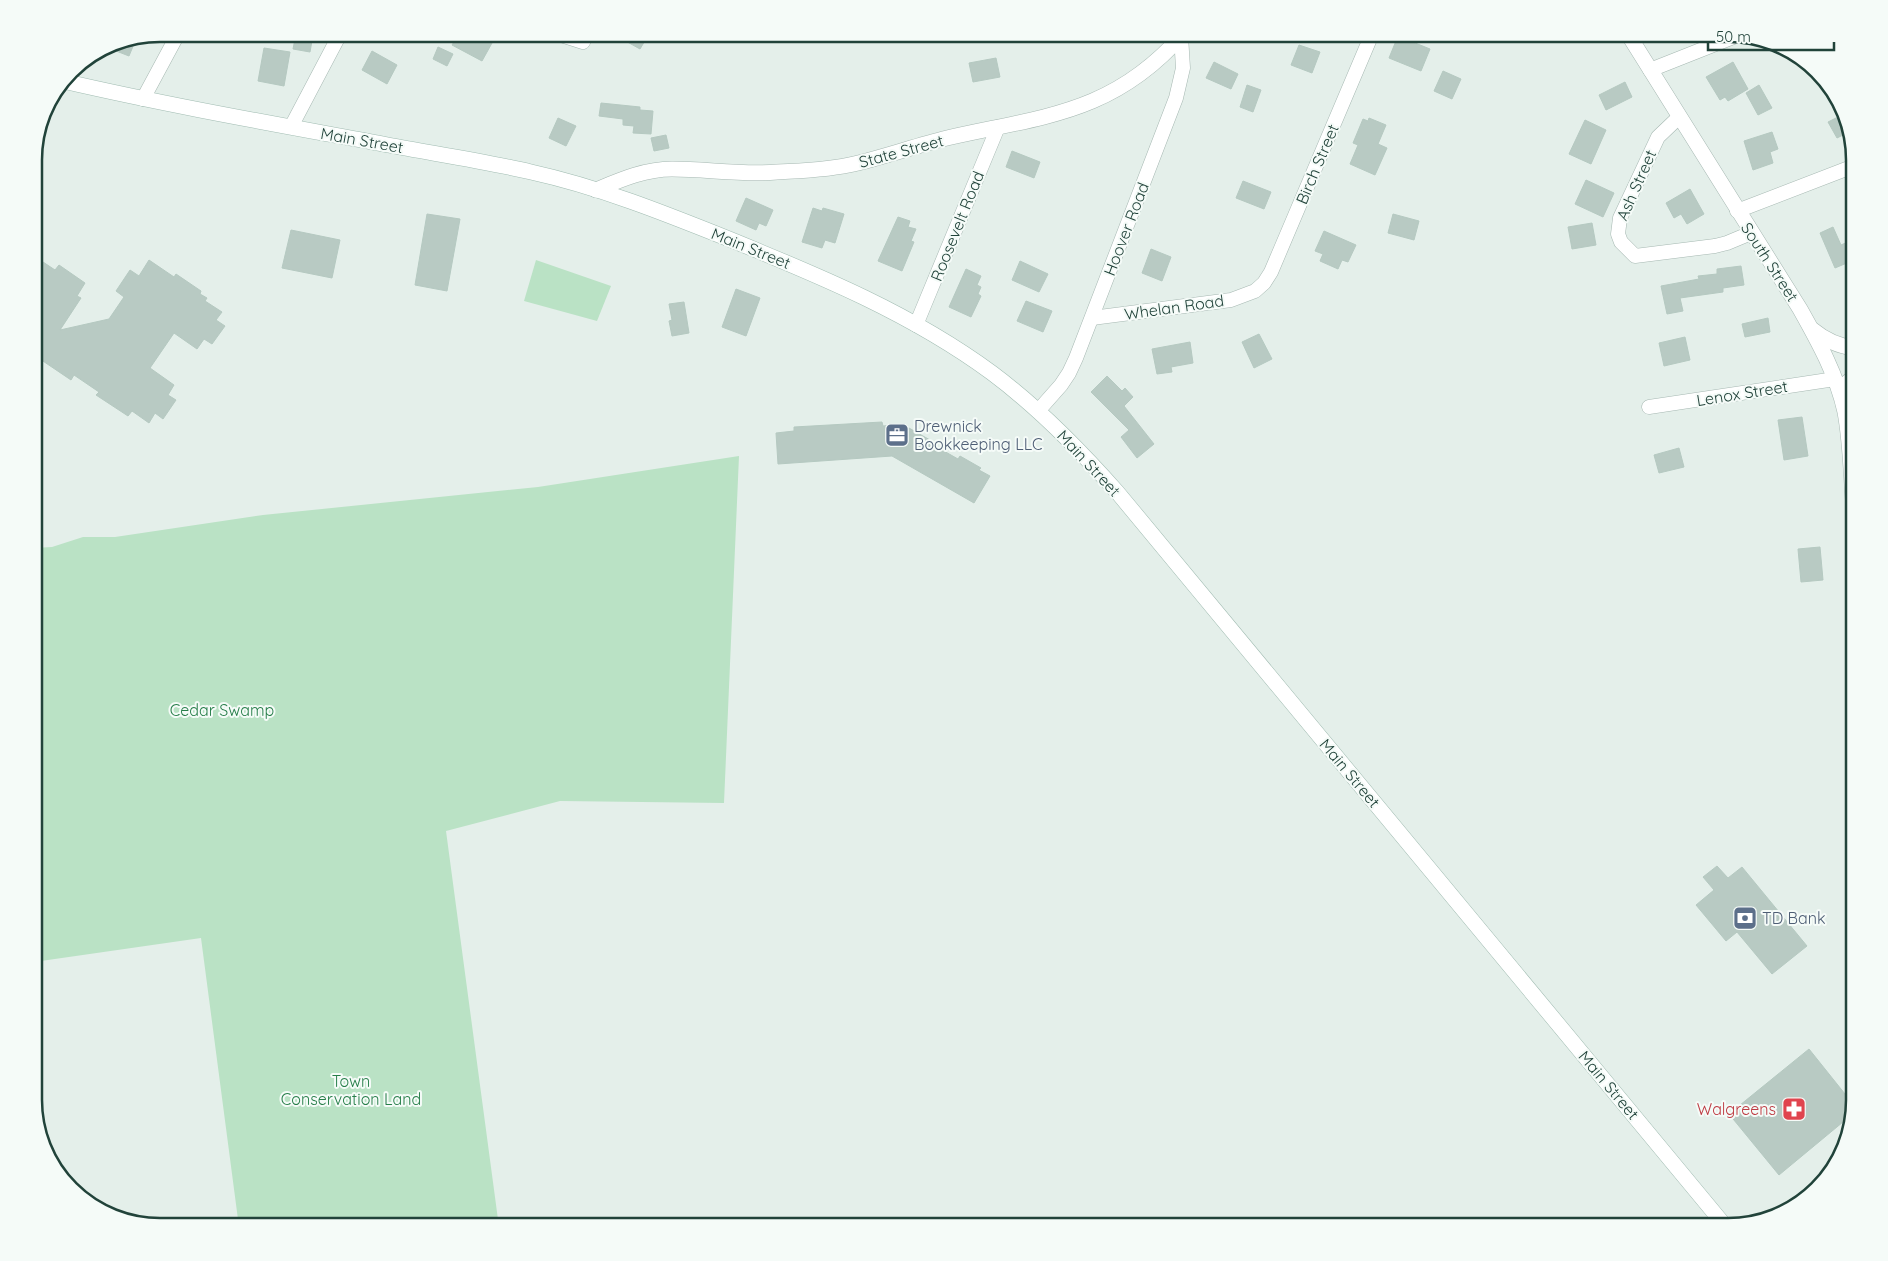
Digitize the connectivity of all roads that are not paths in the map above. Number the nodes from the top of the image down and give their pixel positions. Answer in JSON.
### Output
{"nodes":[{"id":1,"x":174,"y":42,"type":"edge"},
{"id":2,"x":336,"y":42,"type":"edge"},
{"id":3,"x":1175,"y":42,"type":"edge"},
{"id":4,"x":1182,"y":42,"type":"edge"},
{"id":5,"x":1369,"y":42,"type":"edge"},
{"id":6,"x":1633,"y":42,"type":"edge"},
{"id":7,"x":1721,"y":42,"type":"edge"},
{"id":8,"x":1650,"y":70,"type":"junction"},
{"id":9,"x":72,"y":83,"type":"edge"},
{"id":10,"x":143,"y":100,"type":"junction"},
{"id":11,"x":1679,"y":117,"type":"junction"},
{"id":12,"x":291,"y":127,"type":"junction"},
{"id":13,"x":998,"y":127,"type":"junction"},
{"id":14,"x":1846,"y":169,"type":"edge"},
{"id":15,"x":596,"y":190,"type":"junction"},
{"id":16,"x":1737,"y":211,"type":"junction"},
{"id":17,"x":1751,"y":233,"type":"junction"},
{"id":18,"x":1255,"y":291,"type":"joint"},
{"id":19,"x":1092,"y":318,"type":"junction"},
{"id":20,"x":916,"y":325,"type":"junction"},
{"id":21,"x":1811,"y":328,"type":"junction"},
{"id":22,"x":1846,"y":346,"type":"edge"},
{"id":23,"x":1846,"y":380,"type":"edge"},
{"id":24,"x":1837,"y":384,"type":"junction"},
{"id":25,"x":1846,"y":400,"type":"edge"},
{"id":26,"x":1649,"y":407,"type":"dead end"},
{"id":27,"x":1038,"y":410,"type":"junction"},
{"id":28,"x":1719,"y":1218,"type":"edge"}],
"edges":[{"from":1,"to":10,"type":"street"},
{"from":2,"to":12,"type":"street"},
{"from":3,"to":13,"type":"main road","name":"State Street"},
{"from":4,"to":19,"type":"street","name":"Hoover Road"},
{"from":5,"to":18,"type":"street","name":"Birch Street"},
{"from":6,"to":8,"type":"main road","name":"South Street"},
{"from":7,"to":8,"type":"street"},
{"from":8,"to":11,"type":"main road","name":"South Street"},
{"from":9,"to":10,"type":"main road","name":"Main Street"},
{"from":10,"to":12,"type":"main road","name":"Main Street"},
{"from":11,"to":16,"type":"main road","name":"South Street"},
{"from":11,"to":17,"type":"street","name":"Ash Street"},
{"from":12,"to":15,"type":"main road","name":"Main Street"},
{"from":13,"to":15,"type":"main road","name":"State Street"},
{"from":13,"to":20,"type":"street","name":"Roosevelt Road"},
{"from":14,"to":16,"type":"street"},
{"from":15,"to":20,"type":"main road","name":"Main Street"},
{"from":16,"to":17,"type":"main road","name":"South Street"},
{"from":17,"to":21,"type":"main road","name":"South Street"},
{"from":18,"to":19,"type":"street","name":"Whelan Road"},
{"from":19,"to":27,"type":"street","name":"Hoover Road"},
{"from":20,"to":27,"type":"main road","name":"Main Street"},
{"from":21,"to":22,"type":"main road"},
{"from":21,"to":24,"type":"main road","name":"South Street"},
{"from":23,"to":24,"type":"main road"},
{"from":24,"to":25,"type":"main road","name":"South Street"},
{"from":24,"to":26,"type":"street","name":"Lenox Street"},
{"from":27,"to":28,"type":"main road","name":"Main Street"}]}
